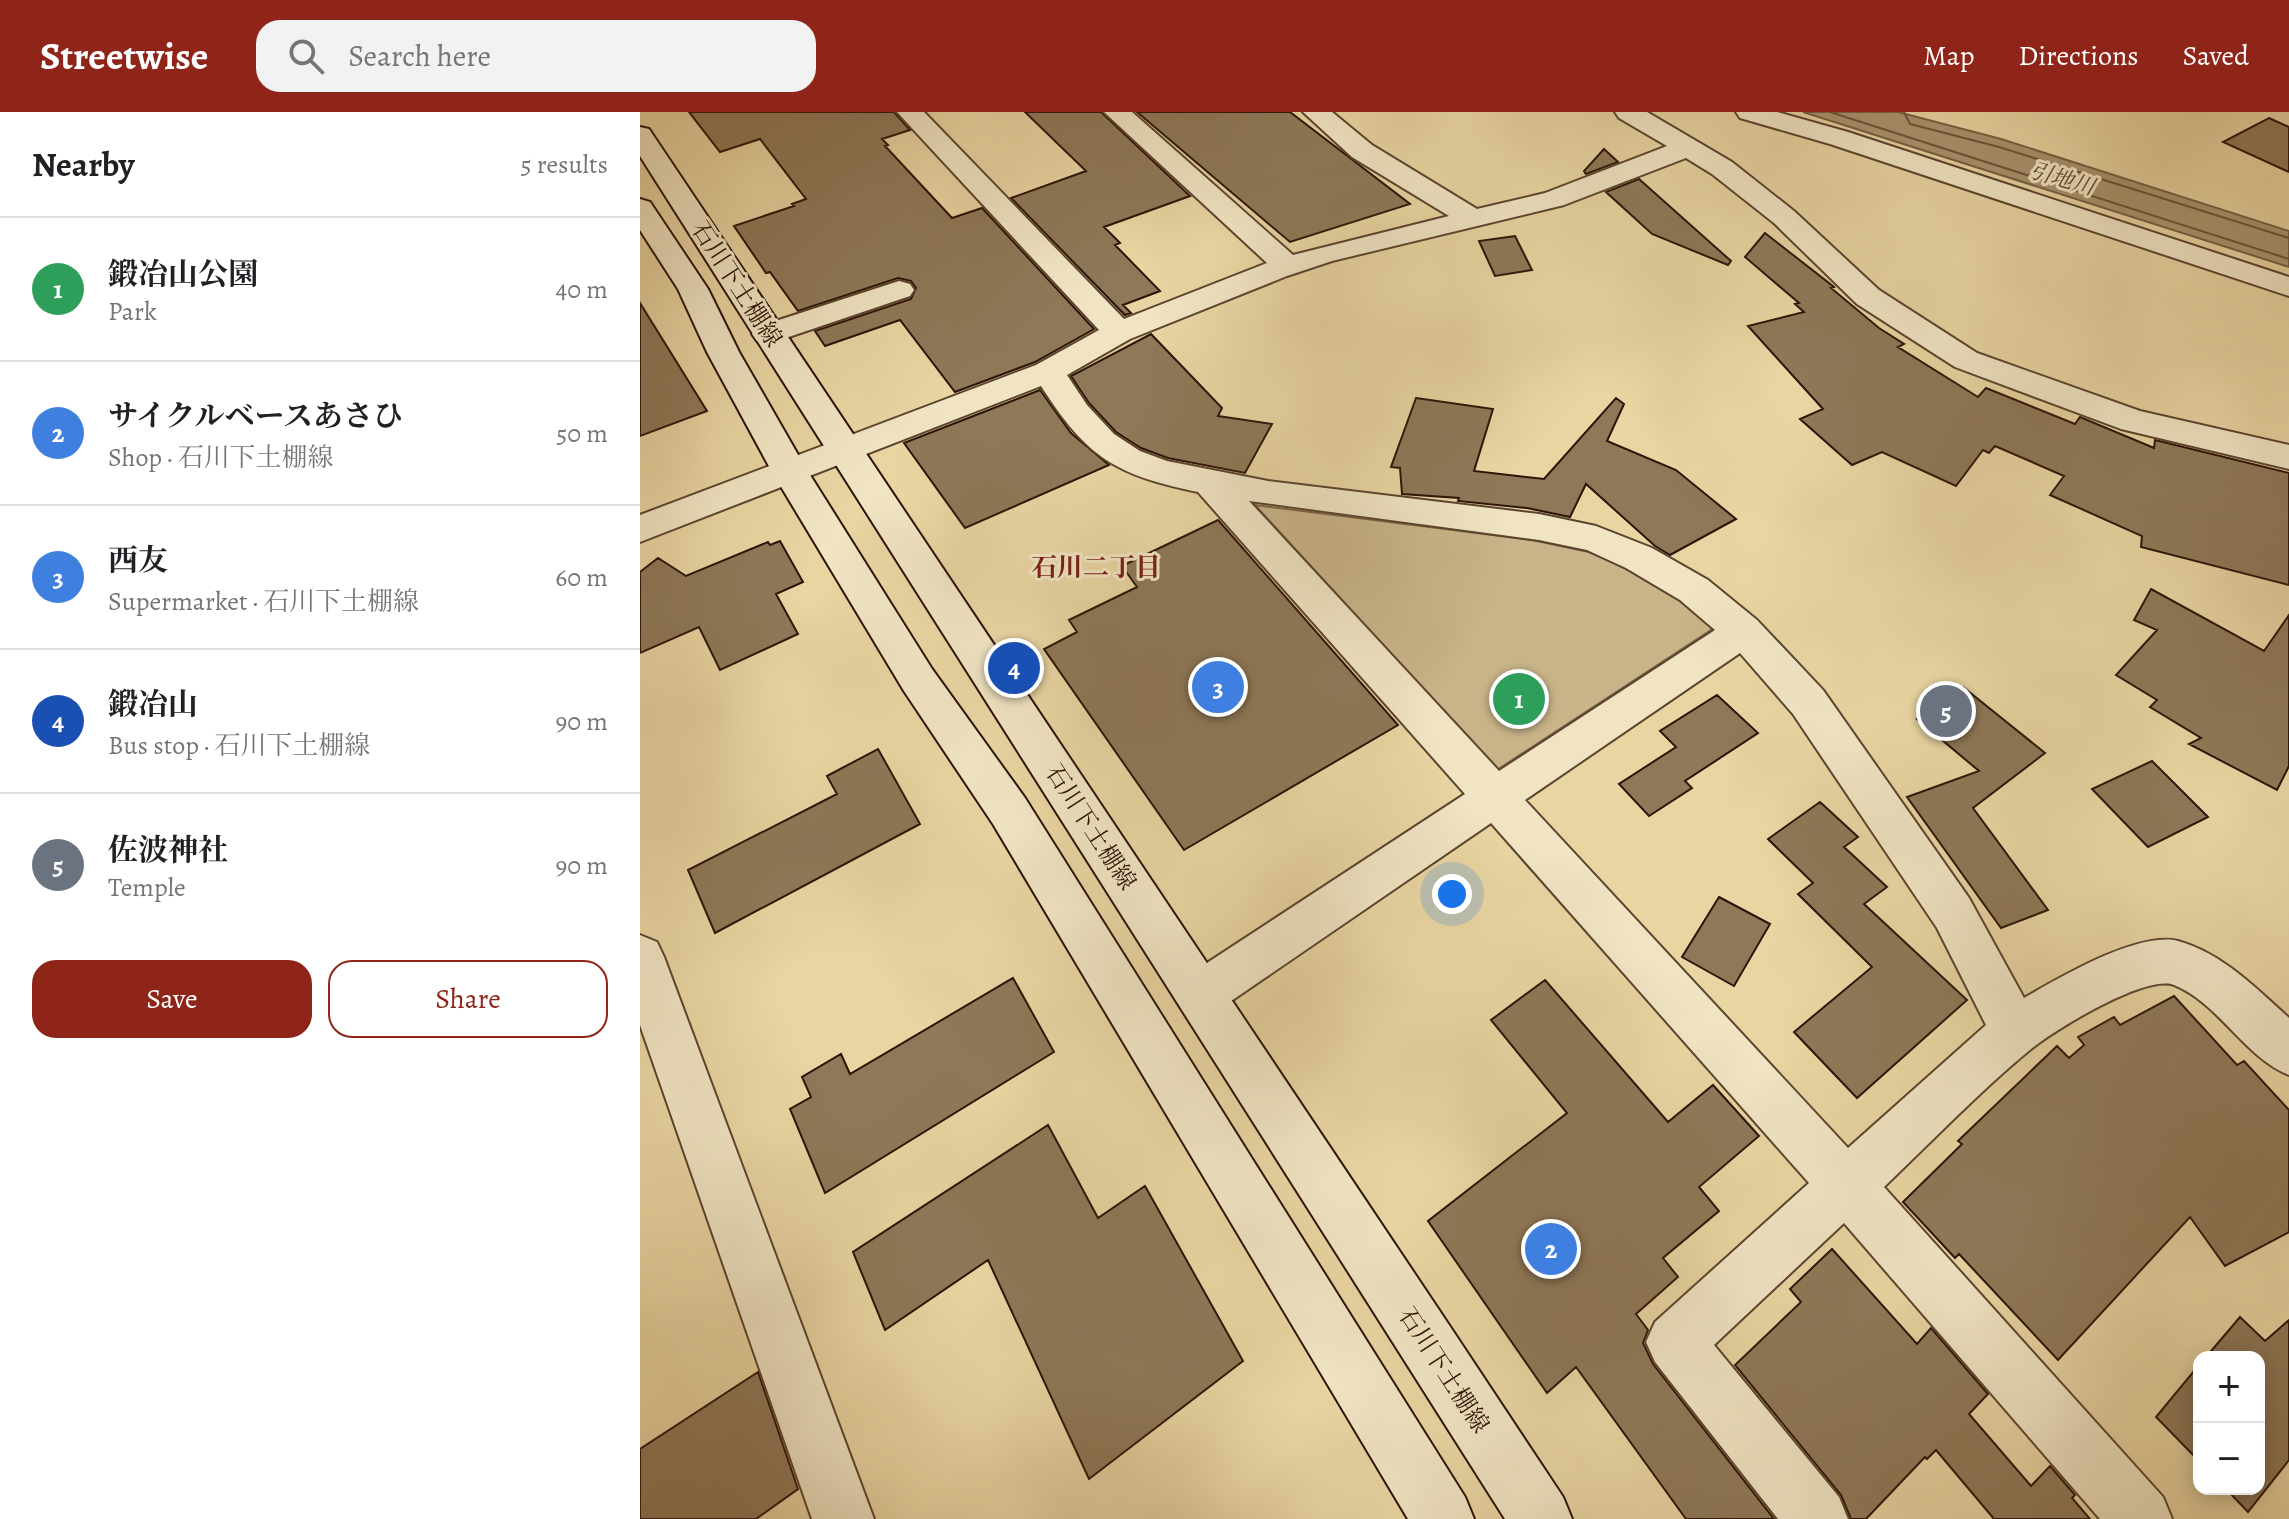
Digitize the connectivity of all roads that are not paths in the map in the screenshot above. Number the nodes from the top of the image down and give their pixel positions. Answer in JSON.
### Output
{"nodes":[{"id":1,"x":910,"y":112,"type":"edge"},
{"id":2,"x":1117,"y":112,"type":"edge"},
{"id":3,"x":1316,"y":112,"type":"edge"},
{"id":4,"x":1628,"y":112,"type":"edge"},
{"id":5,"x":1749,"y":112,"type":"edge"},
{"id":6,"x":640,"y":135,"type":"edge"},
{"id":7,"x":1689,"y":147,"type":"junction"},
{"id":8,"x":640,"y":208,"type":"edge"},
{"id":9,"x":1474,"y":219,"type":"junction"},
{"id":10,"x":1288,"y":266,"type":"junction"},
{"id":11,"x":2289,"y":287,"type":"edge"},
{"id":12,"x":899,"y":290,"type":"dead end"},
{"id":13,"x":1119,"y":332,"type":"junction"},
{"id":14,"x":768,"y":334,"type":"junction"},
{"id":15,"x":1048,"y":372,"type":"junction"},
{"id":16,"x":843,"y":448,"type":"junction"},
{"id":17,"x":2289,"y":457,"type":"edge"},
{"id":18,"x":789,"y":470,"type":"junction"},
{"id":19,"x":1211,"y":483,"type":"junction"},
{"id":20,"x":640,"y":529,"type":"edge"},
{"id":21,"x":1743,"y":631,"type":"junction"},
{"id":22,"x":1495,"y":796,"type":"junction"},
{"id":23,"x":640,"y":957,"type":"edge"},
{"id":24,"x":1201,"y":994,"type":"junction"},
{"id":25,"x":2015,"y":1031,"type":"junction"},
{"id":26,"x":2289,"y":1051,"type":"edge"},
{"id":27,"x":1847,"y":1186,"type":"junction"},
{"id":28,"x":843,"y":1519,"type":"edge"},
{"id":29,"x":1443,"y":1519,"type":"edge"},
{"id":30,"x":1541,"y":1519,"type":"edge"},
{"id":31,"x":1817,"y":1519,"type":"edge"},
{"id":32,"x":2141,"y":1519,"type":"edge"}],
"edges":[{"from":1,"to":13,"type":"street"},
{"from":2,"to":10,"type":"street"},
{"from":3,"to":9,"type":"street"},
{"from":4,"to":7,"type":"street"},
{"from":5,"to":11,"type":"street"},
{"from":6,"to":14,"type":"street","name":"石川下土棚線"},
{"from":7,"to":9,"type":"street"},
{"from":7,"to":17,"type":"street"},
{"from":8,"to":18,"type":"street","name":"石川下土棚線"},
{"from":9,"to":10,"type":"street"},
{"from":10,"to":13,"type":"street"},
{"from":12,"to":14,"type":"street"},
{"from":13,"to":15,"type":"street"},
{"from":14,"to":16,"type":"street","name":"石川下土棚線"},
{"from":15,"to":16,"type":"street"},
{"from":15,"to":19,"type":"street"},
{"from":16,"to":18,"type":"street"},
{"from":16,"to":24,"type":"street","name":"石川下土棚線"},
{"from":18,"to":20,"type":"street"},
{"from":18,"to":29,"type":"street","name":"石川下土棚線"},
{"from":19,"to":21,"type":"street"},
{"from":19,"to":22,"type":"street"},
{"from":21,"to":22,"type":"street"},
{"from":21,"to":25,"type":"street"},
{"from":22,"to":24,"type":"street"},
{"from":22,"to":27,"type":"street"},
{"from":23,"to":28,"type":"street"},
{"from":24,"to":30,"type":"street","name":"石川下土棚線"},
{"from":25,"to":26,"type":"street"},
{"from":25,"to":27,"type":"street"},
{"from":27,"to":31,"type":"street"},
{"from":27,"to":32,"type":"street"}]}
